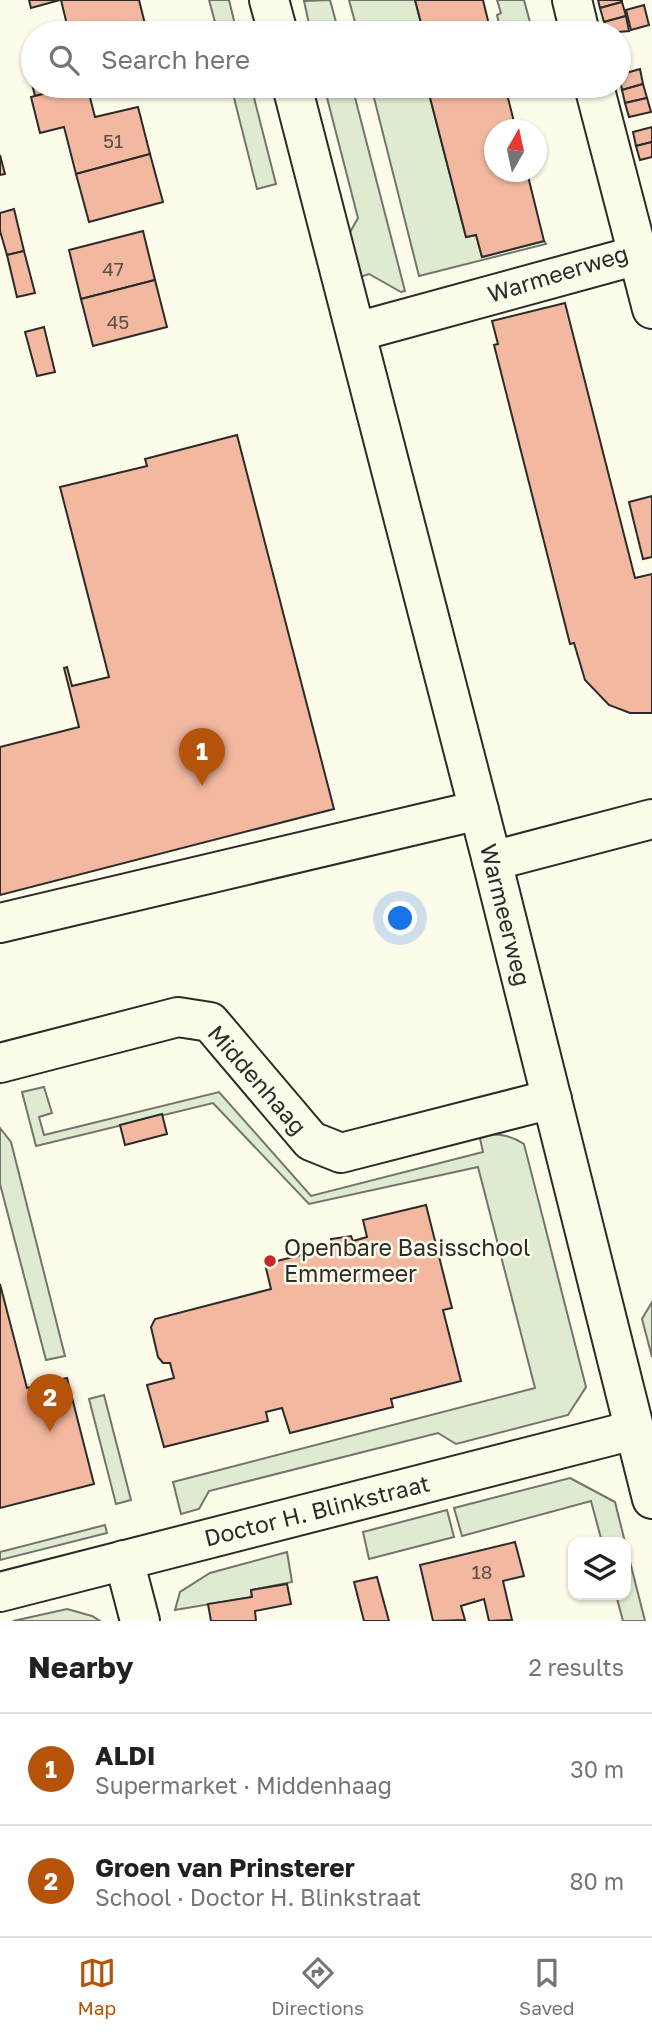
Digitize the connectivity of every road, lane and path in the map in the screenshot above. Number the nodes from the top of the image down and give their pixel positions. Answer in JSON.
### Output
{"nodes":[{"id":1,"x":270,"y":0,"type":"edge"},
{"id":2,"x":572,"y":0,"type":"edge"},
{"id":3,"x":275,"y":21,"type":"edge"},
{"id":4,"x":577,"y":21,"type":"edge"},
{"id":5,"x":295,"y":98,"type":"edge"},
{"id":6,"x":597,"y":98,"type":"edge"},
{"id":7,"x":638,"y":255,"type":"junction"},
{"id":8,"x":652,"y":309,"type":"edge"},
{"id":9,"x":356,"y":332,"type":"junction"},
{"id":10,"x":479,"y":810,"type":"junction"},
{"id":11,"x":652,"y":819,"type":"edge"},
{"id":12,"x":492,"y":861,"type":"junction"},
{"id":13,"x":0,"y":923,"type":"edge"},
{"id":14,"x":0,"y":1063,"type":"edge"},
{"id":15,"x":552,"y":1099,"type":"junction"},
{"id":16,"x":634,"y":1430,"type":"junction"},
{"id":17,"x":652,"y":1499,"type":"edge"},
{"id":18,"x":124,"y":1560,"type":"junction"},
{"id":19,"x":0,"y":1592,"type":"edge"},
{"id":20,"x":140,"y":1621,"type":"edge"}],
"edges":[{"from":1,"to":3,"type":"street"},
{"from":2,"to":4,"type":"street"},
{"from":5,"to":9,"type":"street","name":"Warmeerweg"},
{"from":6,"to":7,"type":"street","name":"Warmeerweg"},
{"from":7,"to":8,"type":"street"},
{"from":7,"to":9,"type":"street","name":"Warmeerweg"},
{"from":9,"to":10,"type":"street","name":"Warmeerweg"},
{"from":10,"to":12,"type":"street","name":"Warmeerweg"},
{"from":10,"to":13,"type":"street"},
{"from":11,"to":12,"type":"street"},
{"from":12,"to":15,"type":"street","name":"Warmeerweg"},
{"from":14,"to":15,"type":"street","name":"Middenhaag"},
{"from":15,"to":16,"type":"street","name":"Warmeerweg"},
{"from":16,"to":17,"type":"street","name":"Warmeerweg"},
{"from":16,"to":18,"type":"street","name":"Doctor H. Blinkstraat"},
{"from":18,"to":19,"type":"street","name":"Doctor H. Blinkstraat"},
{"from":18,"to":20,"type":"street"}]}
